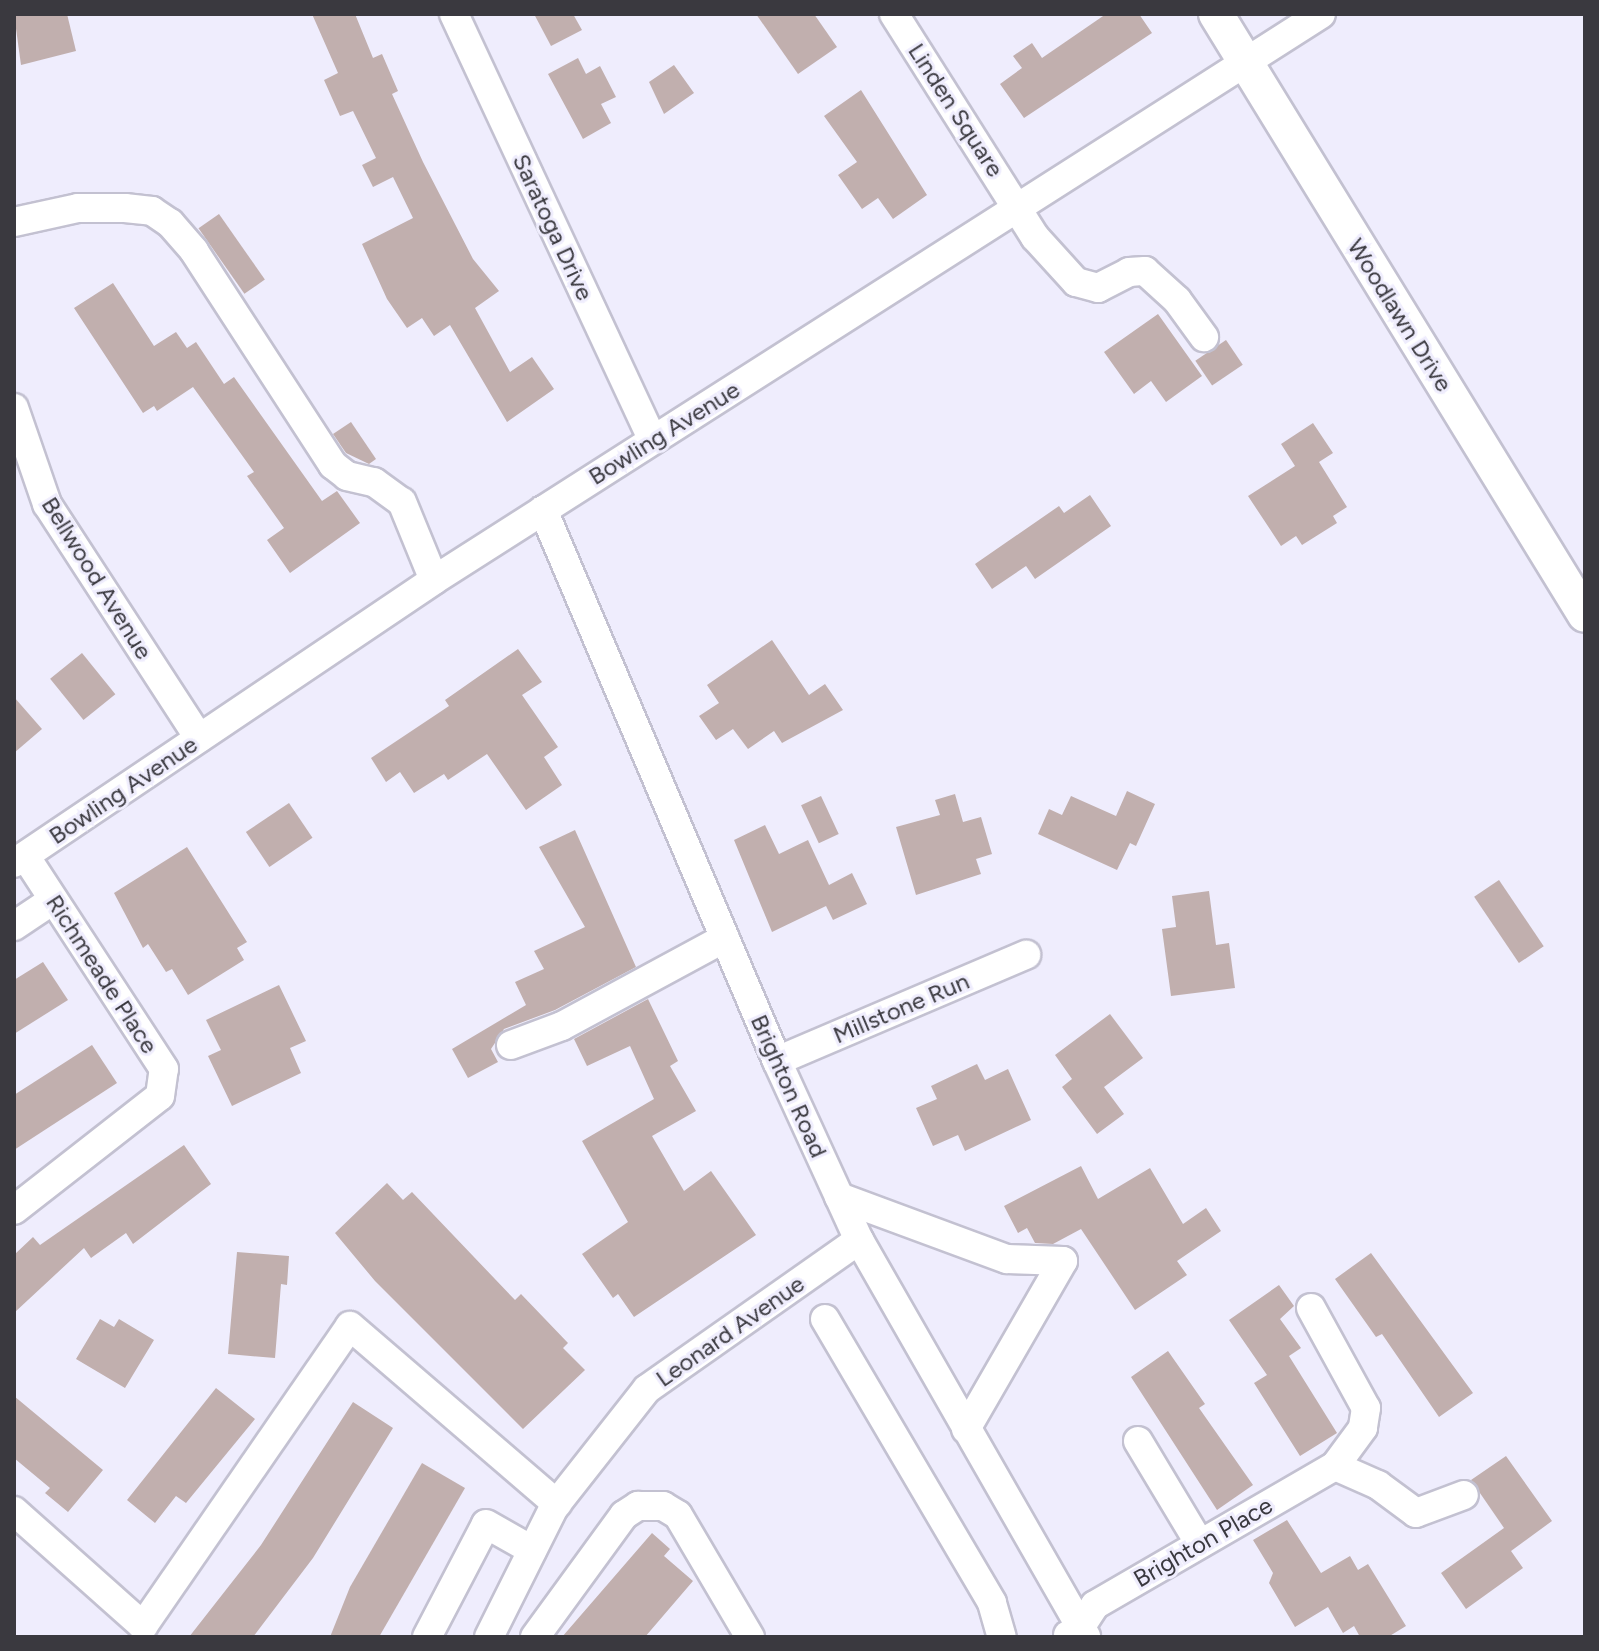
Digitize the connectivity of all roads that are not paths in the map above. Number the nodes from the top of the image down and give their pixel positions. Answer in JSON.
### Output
{"nodes":[{"id":1,"x":454,"y":14,"type":"edge"},
{"id":2,"x":894,"y":14,"type":"edge"},
{"id":3,"x":1216,"y":14,"type":"edge"},
{"id":4,"x":1321,"y":14,"type":"edge"},
{"id":5,"x":1246,"y":63,"type":"junction"},
{"id":6,"x":1019,"y":206,"type":"junction"},
{"id":7,"x":14,"y":222,"type":"edge"},
{"id":8,"x":1204,"y":337,"type":"dead end"},
{"id":9,"x":14,"y":408,"type":"edge"},
{"id":10,"x":653,"y":440,"type":"junction"},
{"id":11,"x":543,"y":510,"type":"junction"},
{"id":12,"x":434,"y":580,"type":"junction"},
{"id":13,"x":1585,"y":615,"type":"edge"},
{"id":14,"x":199,"y":738,"type":"junction"},
{"id":15,"x":20,"y":860,"type":"edge"},
{"id":16,"x":53,"y":900,"type":"junction"},
{"id":17,"x":14,"y":926,"type":"edge"},
{"id":18,"x":725,"y":938,"type":"junction"},
{"id":19,"x":1026,"y":955,"type":"dead end"},
{"id":20,"x":511,"y":1045,"type":"dead end"},
{"id":21,"x":777,"y":1061,"type":"junction"},
{"id":22,"x":839,"y":1197,"type":"junction"},
{"id":23,"x":14,"y":1210,"type":"edge"},
{"id":24,"x":859,"y":1240,"type":"junction"},
{"id":25,"x":1311,"y":1308,"type":"dead end"},
{"id":26,"x":825,"y":1319,"type":"dead end"},
{"id":27,"x":966,"y":1429,"type":"junction"},
{"id":28,"x":1138,"y":1441,"type":"dead end"},
{"id":29,"x":1335,"y":1466,"type":"junction"},
{"id":30,"x":1464,"y":1495,"type":"dead end"},
{"id":31,"x":557,"y":1504,"type":"junction"},
{"id":32,"x":14,"y":1511,"type":"edge"},
{"id":33,"x":1200,"y":1544,"type":"junction"},
{"id":34,"x":532,"y":1550,"type":"junction"},
{"id":35,"x":741,"y":1634,"type":"edge"},
{"id":36,"x":1077,"y":1634,"type":"edge"},
{"id":37,"x":427,"y":1637,"type":"edge"},
{"id":38,"x":489,"y":1637,"type":"edge"},
{"id":39,"x":535,"y":1637,"type":"edge"},
{"id":40,"x":1002,"y":1637,"type":"edge"}],
"edges":[{"from":1,"to":10,"type":"street","name":"Saratoga Drive"},
{"from":2,"to":6,"type":"street","name":"Linden Square"},
{"from":3,"to":5,"type":"main road","name":"Woodlawn Drive"},
{"from":4,"to":5,"type":"street","name":"Bowling Avenue"},
{"from":5,"to":6,"type":"street","name":"Bowling Avenue"},
{"from":5,"to":13,"type":"main road","name":"Woodlawn Drive"},
{"from":6,"to":8,"type":"street","name":"Linden Square"},
{"from":6,"to":10,"type":"street","name":"Bowling Avenue"},
{"from":7,"to":12,"type":"street"},
{"from":9,"to":14,"type":"street","name":"Bellwood Avenue"},
{"from":10,"to":11,"type":"street","name":"Bowling Avenue"},
{"from":11,"to":12,"type":"street","name":"Bowling Avenue"},
{"from":11,"to":18,"type":"street","name":"Brighton Road"},
{"from":12,"to":14,"type":"street","name":"Bowling Avenue"},
{"from":14,"to":15,"type":"street","name":"Bowling Avenue"},
{"from":15,"to":16,"type":"street","name":"Richmeade Place"},
{"from":16,"to":17,"type":"street"},
{"from":16,"to":23,"type":"street","name":"Richmeade Place"},
{"from":18,"to":20,"type":"street"},
{"from":18,"to":21,"type":"street","name":"Brighton Road"},
{"from":19,"to":21,"type":"street","name":"Millstone Run"},
{"from":21,"to":22,"type":"street","name":"Brighton Road"},
{"from":22,"to":24,"type":"street","name":"Brighton Road"},
{"from":22,"to":27,"type":"street"},
{"from":24,"to":27,"type":"street","name":"Brighton Road"},
{"from":24,"to":31,"type":"street","name":"Leonard Avenue"},
{"from":25,"to":29,"type":"street"},
{"from":26,"to":40,"type":"street"},
{"from":27,"to":36,"type":"street","name":"Brighton Road"},
{"from":28,"to":33,"type":"street"},
{"from":29,"to":30,"type":"street"},
{"from":29,"to":33,"type":"street","name":"Brighton Place"},
{"from":31,"to":32,"type":"street"},
{"from":31,"to":34,"type":"street","name":"Leonard Avenue"},
{"from":33,"to":36,"type":"street","name":"Brighton Place"},
{"from":34,"to":37,"type":"street"},
{"from":34,"to":38,"type":"street","name":"Leonard Avenue"},
{"from":35,"to":39,"type":"street"}]}
